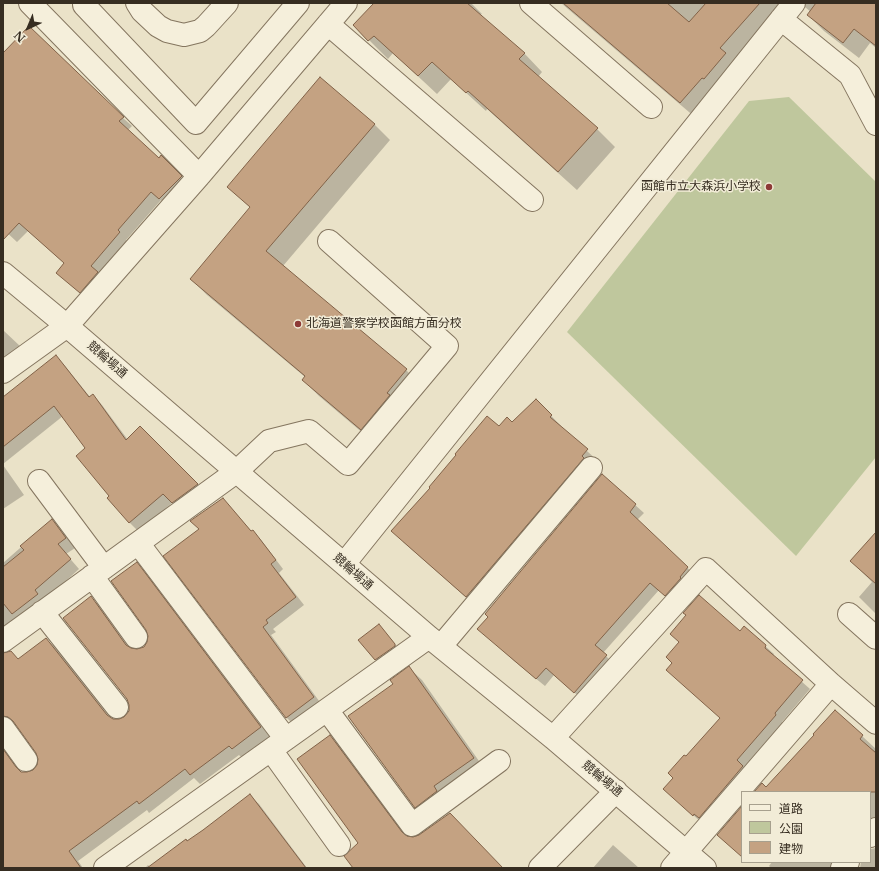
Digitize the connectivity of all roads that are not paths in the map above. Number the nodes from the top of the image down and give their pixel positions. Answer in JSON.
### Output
{"nodes":[{"id":1,"x":30,"y":3,"type":"edge"},
{"id":2,"x":86,"y":3,"type":"edge"},
{"id":3,"x":227,"y":3,"type":"edge"},
{"id":4,"x":298,"y":3,"type":"edge"},
{"id":5,"x":346,"y":3,"type":"edge"},
{"id":6,"x":531,"y":3,"type":"edge"},
{"id":7,"x":143,"y":6,"type":"edge"},
{"id":8,"x":787,"y":11,"type":"edge"},
{"id":9,"x":328,"y":24,"type":"junction"},
{"id":10,"x":651,"y":107,"type":"dead end"},
{"id":11,"x":876,"y":124,"type":"edge"},
{"id":12,"x":199,"y":176,"type":"junction"},
{"id":13,"x":532,"y":200,"type":"dead end"},
{"id":14,"x":330,"y":240,"type":"dead end"},
{"id":15,"x":3,"y":273,"type":"edge"},
{"id":16,"x":67,"y":326,"type":"junction"},
{"id":17,"x":3,"y":372,"type":"edge"},
{"id":18,"x":591,"y":468,"type":"dead end"},
{"id":19,"x":236,"y":472,"type":"junction"},
{"id":20,"x":39,"y":481,"type":"dead end"},
{"id":21,"x":138,"y":543,"type":"junction"},
{"id":22,"x":344,"y":564,"type":"junction"},
{"id":23,"x":98,"y":572,"type":"junction"},
{"id":24,"x":42,"y":612,"type":"junction"},
{"id":25,"x":849,"y":614,"type":"dead end"},
{"id":26,"x":136,"y":638,"type":"dead end"},
{"id":27,"x":876,"y":638,"type":"edge"},
{"id":28,"x":3,"y":641,"type":"edge"},
{"id":29,"x":435,"y":642,"type":"junction"},
{"id":30,"x":831,"y":684,"type":"junction"},
{"id":31,"x":117,"y":708,"type":"dead end"},
{"id":32,"x":327,"y":710,"type":"junction"},
{"id":33,"x":876,"y":722,"type":"edge"},
{"id":34,"x":3,"y":728,"type":"edge"},
{"id":35,"x":553,"y":738,"type":"junction"},
{"id":36,"x":279,"y":744,"type":"junction"},
{"id":37,"x":26,"y":760,"type":"dead end"},
{"id":38,"x":499,"y":761,"type":"dead end"},
{"id":39,"x":616,"y":791,"type":"junction"},
{"id":40,"x":339,"y":845,"type":"dead end"},
{"id":41,"x":686,"y":852,"type":"junction"},
{"id":42,"x":104,"y":868,"type":"edge"},
{"id":43,"x":540,"y":868,"type":"edge"},
{"id":44,"x":672,"y":868,"type":"edge"},
{"id":45,"x":705,"y":868,"type":"edge"}],
"edges":[{"from":1,"to":12,"type":"street"},
{"from":2,"to":4,"type":"street"},
{"from":3,"to":7,"type":"street"},
{"from":5,"to":9,"type":"street"},
{"from":6,"to":10,"type":"street"},
{"from":8,"to":11,"type":"street"},
{"from":8,"to":22,"type":"street"},
{"from":9,"to":12,"type":"street"},
{"from":9,"to":13,"type":"street"},
{"from":12,"to":16,"type":"street"},
{"from":14,"to":19,"type":"street"},
{"from":15,"to":16,"type":"street","name":"競輪場通"},
{"from":16,"to":17,"type":"street"},
{"from":16,"to":19,"type":"street","name":"競輪場通"},
{"from":18,"to":29,"type":"street"},
{"from":19,"to":21,"type":"street"},
{"from":19,"to":22,"type":"street","name":"競輪場通"},
{"from":20,"to":23,"type":"street"},
{"from":21,"to":23,"type":"street"},
{"from":21,"to":36,"type":"street"},
{"from":22,"to":29,"type":"street","name":"競輪場通"},
{"from":23,"to":24,"type":"street"},
{"from":23,"to":26,"type":"street"},
{"from":24,"to":28,"type":"street"},
{"from":24,"to":31,"type":"street"},
{"from":25,"to":27,"type":"street"},
{"from":29,"to":32,"type":"street"},
{"from":29,"to":35,"type":"street","name":"競輪場通"},
{"from":30,"to":33,"type":"street"},
{"from":30,"to":35,"type":"street"},
{"from":30,"to":41,"type":"street"},
{"from":32,"to":36,"type":"street"},
{"from":32,"to":38,"type":"street"},
{"from":34,"to":37,"type":"street"},
{"from":35,"to":39,"type":"street","name":"競輪場通"},
{"from":36,"to":40,"type":"street"},
{"from":36,"to":42,"type":"street"},
{"from":39,"to":41,"type":"street","name":"競輪場通"},
{"from":39,"to":43,"type":"street"},
{"from":41,"to":44,"type":"street"},
{"from":41,"to":45,"type":"street","name":"競輪場通"}]}
